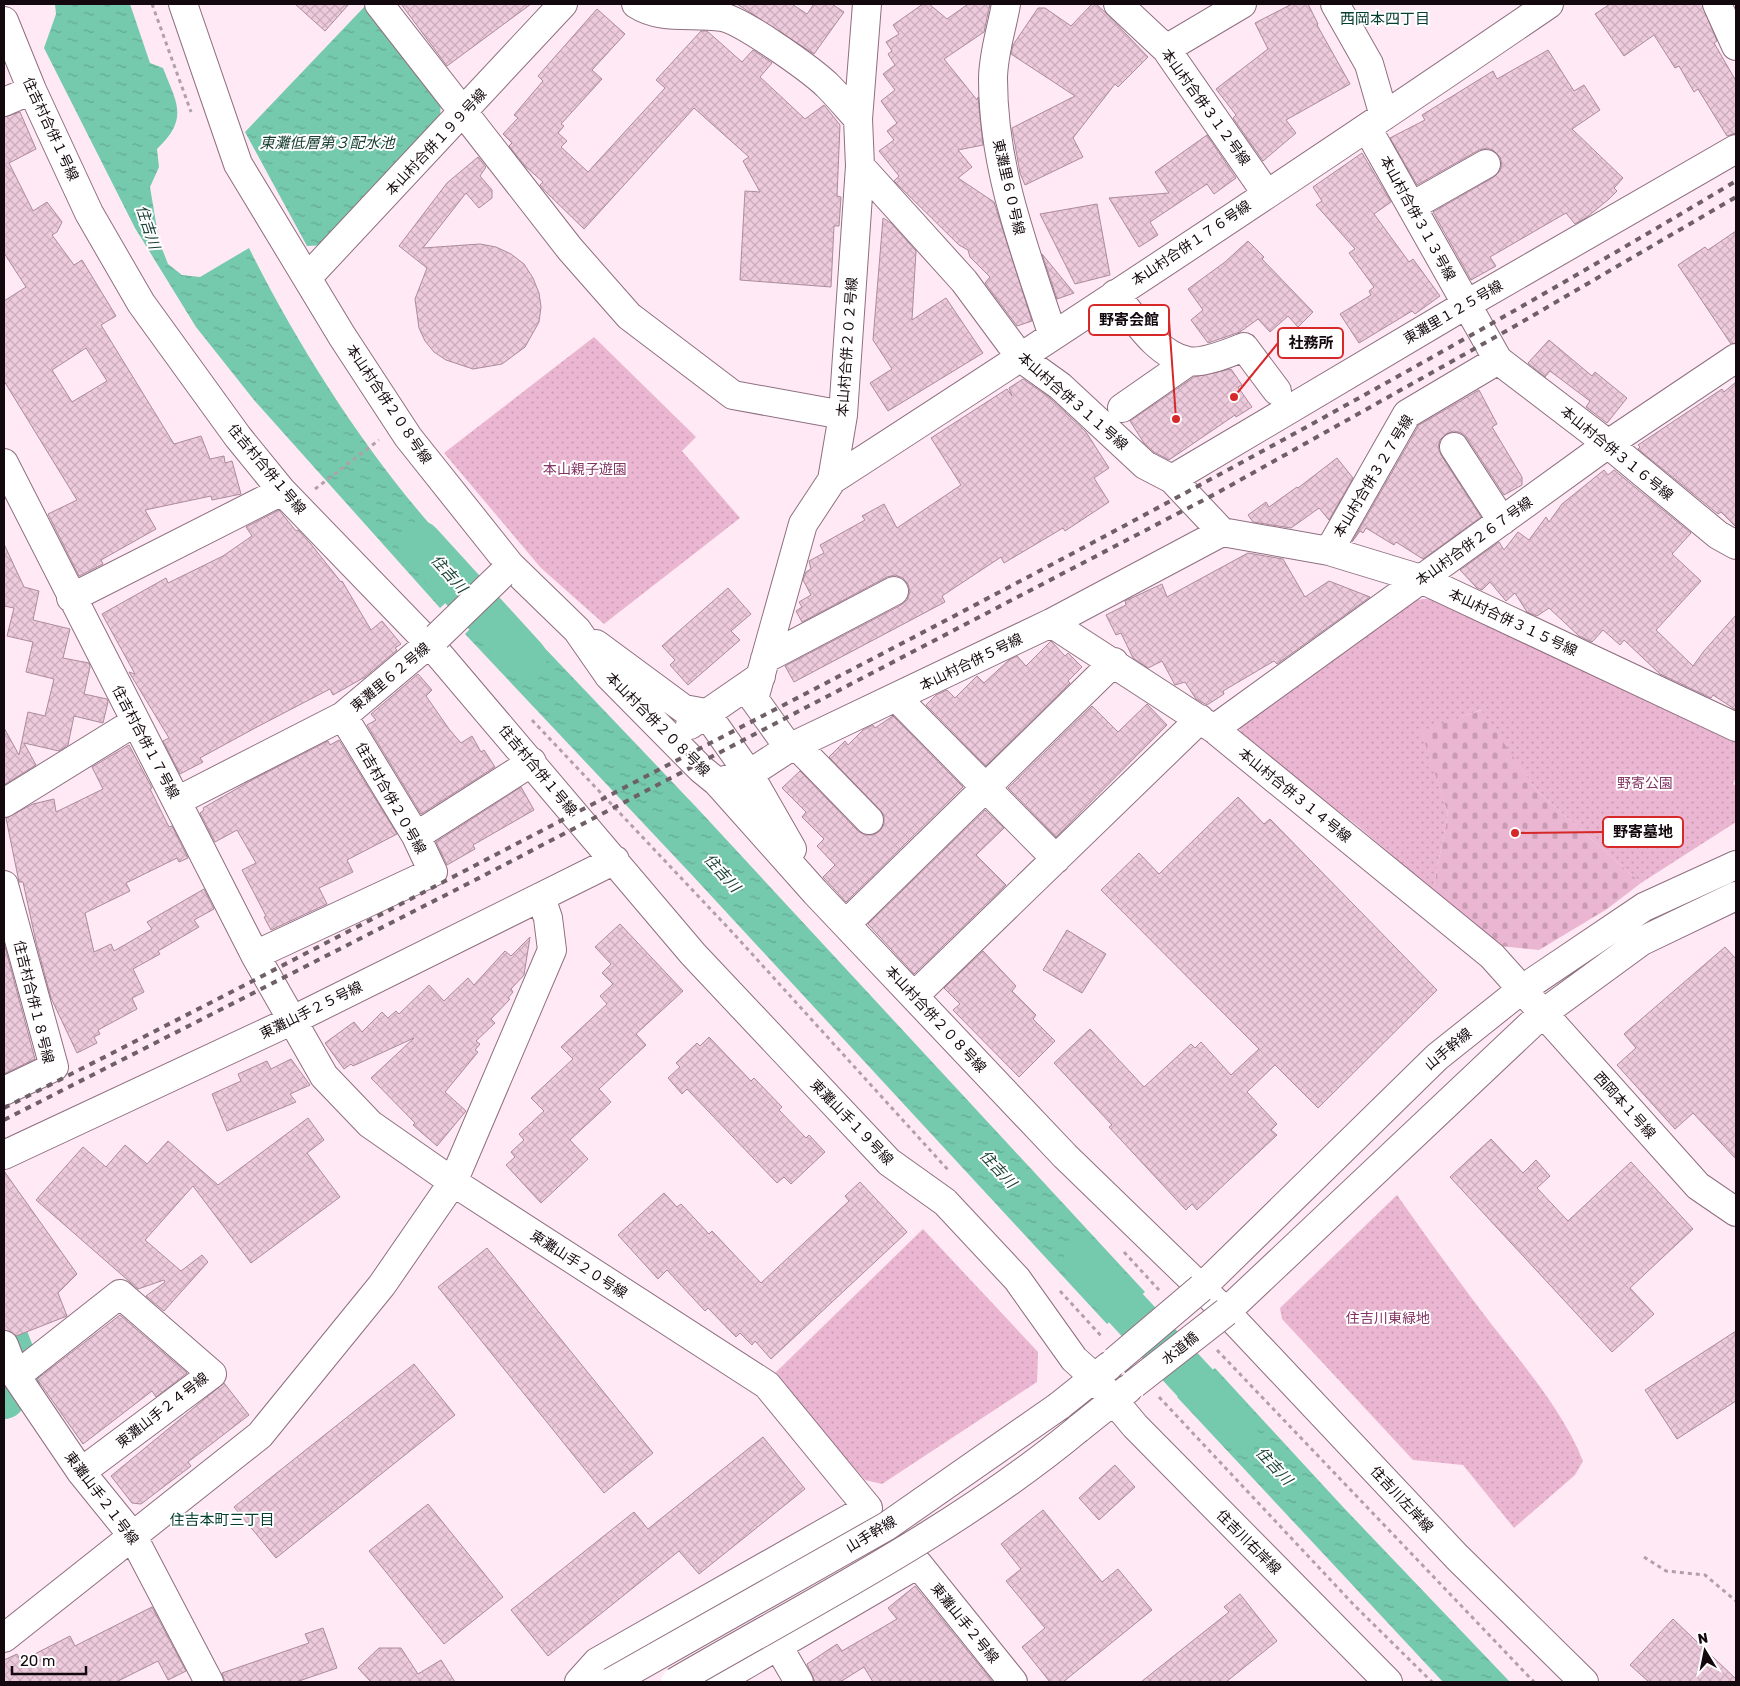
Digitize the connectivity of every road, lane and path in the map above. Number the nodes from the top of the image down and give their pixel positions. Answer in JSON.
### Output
{"nodes":[{"id":1,"x":183,"y":4,"type":"edge"},
{"id":2,"x":379,"y":4,"type":"edge"},
{"id":3,"x":563,"y":4,"type":"edge"},
{"id":4,"x":636,"y":4,"type":"edge"},
{"id":5,"x":867,"y":4,"type":"edge"},
{"id":6,"x":1006,"y":4,"type":"edge"},
{"id":7,"x":1118,"y":4,"type":"edge"},
{"id":8,"x":1242,"y":4,"type":"edge"},
{"id":9,"x":1335,"y":4,"type":"edge"},
{"id":10,"x":1549,"y":4,"type":"edge"},
{"id":11,"x":1717,"y":4,"type":"edge"},
{"id":12,"x":4,"y":21,"type":"edge"},
{"id":13,"x":1736,"y":46,"type":"edge"},
{"id":14,"x":1166,"y":49,"type":"junction"},
{"id":15,"x":32,"y":90,"type":"junction"},
{"id":16,"x":4,"y":102,"type":"edge"},
{"id":17,"x":463,"y":113,"type":"junction"},
{"id":18,"x":858,"y":119,"type":"junction"},
{"id":19,"x":1376,"y":122,"type":"junction"},
{"id":20,"x":1736,"y":149,"type":"edge"},
{"id":21,"x":1486,"y":164,"type":"dead end"},
{"id":22,"x":860,"y":166,"type":"junction"},
{"id":23,"x":1266,"y":193,"type":"junction"},
{"id":24,"x":1412,"y":206,"type":"junction"},
{"id":25,"x":307,"y":278,"type":"junction"},
{"id":26,"x":1115,"y":294,"type":"junction"},
{"id":27,"x":1467,"y":304,"type":"junction"},
{"id":28,"x":1054,"y":336,"type":"junction"},
{"id":29,"x":1021,"y":358,"type":"junction"},
{"id":30,"x":1736,"y":358,"type":"edge"},
{"id":31,"x":1498,"y":360,"type":"junction"},
{"id":32,"x":1188,"y":362,"type":"junction"},
{"id":33,"x":1283,"y":400,"type":"junction"},
{"id":34,"x":1122,"y":408,"type":"dead end"},
{"id":35,"x":842,"y":415,"type":"junction"},
{"id":36,"x":378,"y":440,"type":"dead end"},
{"id":37,"x":1608,"y":444,"type":"junction"},
{"id":38,"x":1454,"y":447,"type":"dead end"},
{"id":39,"x":4,"y":463,"type":"edge"},
{"id":40,"x":1172,"y":479,"type":"junction"},
{"id":41,"x":832,"y":480,"type":"junction"},
{"id":42,"x":308,"y":483,"type":"dead end"},
{"id":43,"x":314,"y":490,"type":"junction"},
{"id":44,"x":282,"y":491,"type":"junction"},
{"id":45,"x":320,"y":496,"type":"dead end"},
{"id":46,"x":1502,"y":521,"type":"junction"},
{"id":47,"x":1222,"y":532,"type":"junction"},
{"id":48,"x":1736,"y":545,"type":"edge"},
{"id":49,"x":1329,"y":550,"type":"junction"},
{"id":50,"x":506,"y":569,"type":"junction"},
{"id":51,"x":1421,"y":580,"type":"junction"},
{"id":52,"x":894,"y":591,"type":"dead end"},
{"id":53,"x":71,"y":598,"type":"junction"},
{"id":54,"x":1051,"y":623,"type":"junction"},
{"id":55,"x":577,"y":630,"type":"junction"},
{"id":56,"x":434,"y":641,"type":"junction"},
{"id":57,"x":1114,"y":662,"type":"junction"},
{"id":58,"x":763,"y":667,"type":"junction"},
{"id":59,"x":897,"y":698,"type":"junction"},
{"id":60,"x":706,"y":714,"type":"junction"},
{"id":61,"x":343,"y":716,"type":"junction"},
{"id":62,"x":528,"y":716,"type":"dead end"},
{"id":63,"x":135,"y":722,"type":"junction"},
{"id":64,"x":1207,"y":724,"type":"junction"},
{"id":65,"x":1736,"y":727,"type":"edge"},
{"id":66,"x":792,"y":747,"type":"junction"},
{"id":67,"x":532,"y":762,"type":"junction"},
{"id":68,"x":749,"y":774,"type":"junction"},
{"id":69,"x":709,"y":776,"type":"junction"},
{"id":70,"x":985,"y":788,"type":"junction"},
{"id":71,"x":177,"y":801,"type":"junction"},
{"id":72,"x":4,"y":803,"type":"edge"},
{"id":73,"x":868,"y":820,"type":"dead end"},
{"id":74,"x":416,"y":836,"type":"junction"},
{"id":75,"x":1056,"y":859,"type":"junction"},
{"id":76,"x":615,"y":860,"type":"junction"},
{"id":77,"x":1736,"y":865,"type":"edge"},
{"id":78,"x":4,"y":885,"type":"edge"},
{"id":79,"x":815,"y":892,"type":"junction"},
{"id":80,"x":1736,"y":896,"type":"edge"},
{"id":81,"x":541,"y":898,"type":"junction"},
{"id":82,"x":846,"y":924,"type":"junction"},
{"id":83,"x":255,"y":956,"type":"junction"},
{"id":84,"x":1521,"y":990,"type":"junction"},
{"id":85,"x":914,"y":996,"type":"junction"},
{"id":86,"x":1542,"y":1014,"type":"junction"},
{"id":87,"x":293,"y":1020,"type":"junction"},
{"id":88,"x":4,"y":1091,"type":"edge"},
{"id":89,"x":4,"y":1155,"type":"edge"},
{"id":90,"x":952,"y":1175,"type":"dead end"},
{"id":91,"x":453,"y":1182,"type":"junction"},
{"id":92,"x":1736,"y":1212,"type":"edge"},
{"id":93,"x":1201,"y":1288,"type":"junction"},
{"id":94,"x":1060,"y":1290,"type":"dead end"},
{"id":95,"x":1226,"y":1312,"type":"junction"},
{"id":96,"x":4,"y":1344,"type":"edge"},
{"id":97,"x":1105,"y":1360,"type":"junction"},
{"id":98,"x":16,"y":1376,"type":"junction"},
{"id":99,"x":1144,"y":1388,"type":"junction"},
{"id":100,"x":1112,"y":1401,"type":"junction"},
{"id":101,"x":81,"y":1472,"type":"junction"},
{"id":102,"x":132,"y":1535,"type":"junction"},
{"id":103,"x":1644,"y":1557,"type":"dead end"},
{"id":104,"x":1736,"y":1601,"type":"edge"},
{"id":105,"x":4,"y":1638,"type":"edge"},
{"id":106,"x":778,"y":1646,"type":"junction"},
{"id":107,"x":209,"y":1682,"type":"edge"},
{"id":108,"x":579,"y":1682,"type":"edge"},
{"id":109,"x":611,"y":1682,"type":"edge"},
{"id":110,"x":674,"y":1682,"type":"edge"},
{"id":111,"x":716,"y":1682,"type":"edge"},
{"id":112,"x":799,"y":1682,"type":"edge"},
{"id":113,"x":1013,"y":1682,"type":"edge"},
{"id":114,"x":1388,"y":1682,"type":"edge"},
{"id":115,"x":1432,"y":1682,"type":"edge"},
{"id":116,"x":1584,"y":1682,"type":"edge"}],
"edges":[{"from":1,"to":25,"type":"street","name":"本山村合併２０８号線"},
{"from":2,"to":17,"type":"street"},
{"from":3,"to":17,"type":"street","name":"本山村合併１９９号線"},
{"from":4,"to":18,"type":"street"},
{"from":5,"to":18,"type":"street","name":"本山村合併２０２号線"},
{"from":6,"to":28,"type":"street","name":"東灘里６０号線"},
{"from":7,"to":14,"type":"street","name":"本山村合併３１２号線"},
{"from":8,"to":14,"type":"street"},
{"from":9,"to":19,"type":"street","name":"本山村合併３１３号線"},
{"from":10,"to":19,"type":"street","name":"本山村合併１７６号線"},
{"from":11,"to":13,"type":"street"},
{"from":12,"to":15,"type":"street","name":"住吉村合併１号線"},
{"from":14,"to":23,"type":"street","name":"本山村合併３１２号線"},
{"from":15,"to":16,"type":"street"},
{"from":15,"to":44,"type":"street","name":"住吉村合併１号線"},
{"from":17,"to":25,"type":"street","name":"本山村合併１９９号線"},
{"from":17,"to":35,"type":"street"},
{"from":18,"to":22,"type":"street","name":"本山村合併２０２号線"},
{"from":19,"to":23,"type":"street","name":"本山村合併１７６号線"},
{"from":19,"to":24,"type":"street","name":"本山村合併３１３号線"},
{"from":20,"to":27,"type":"street","name":"東灘里１２５号線"},
{"from":21,"to":24,"type":"street"},
{"from":22,"to":29,"type":"street","name":"本山村合併３１１号線"},
{"from":22,"to":35,"type":"street","name":"本山村合併２０２号線"},
{"from":23,"to":26,"type":"street","name":"本山村合併１７６号線"},
{"from":24,"to":27,"type":"street","name":"本山村合併３１３号線"},
{"from":25,"to":50,"type":"street","name":"本山村合併２０８号線"},
{"from":26,"to":28,"type":"street","name":"本山村合併１７６号線"},
{"from":26,"to":32,"type":"street"},
{"from":27,"to":31,"type":"street","name":"本山村合併３１３号線"},
{"from":27,"to":33,"type":"street","name":"東灘里１２５号線"},
{"from":28,"to":29,"type":"street","name":"本山村合併１７６号線"},
{"from":29,"to":40,"type":"street","name":"本山村合併３１１号線"},
{"from":29,"to":41,"type":"street","name":"本山村合併１７６号線"},
{"from":30,"to":37,"type":"street","name":"本山村合併２６７号線"},
{"from":31,"to":37,"type":"street","name":"本山村合併３１６号線"},
{"from":31,"to":49,"type":"street","name":"本山村合併３２７号線"},
{"from":32,"to":33,"type":"street"},
{"from":32,"to":34,"type":"street"},
{"from":33,"to":40,"type":"street","name":"東灘里１２５号線"},
{"from":35,"to":41,"type":"street","name":"本山村合併２０２号線"},
{"from":36,"to":43,"type":"path"},
{"from":37,"to":46,"type":"street","name":"本山村合併２６７号線"},
{"from":37,"to":48,"type":"street","name":"本山村合併３１６号線"},
{"from":38,"to":46,"type":"street"},
{"from":39,"to":53,"type":"street","name":"住吉村合併１７号線"},
{"from":40,"to":47,"type":"street","name":"本山村合併３１１号線"},
{"from":41,"to":58,"type":"street","name":"本山村合併２０２号線"},
{"from":42,"to":43,"type":"path"},
{"from":43,"to":45,"type":"path"},
{"from":44,"to":53,"type":"street"},
{"from":44,"to":56,"type":"street","name":"住吉村合併１号線"},
{"from":46,"to":51,"type":"street","name":"本山村合併２６７号線"},
{"from":47,"to":49,"type":"street","name":"本山村合併３１５号線"},
{"from":47,"to":54,"type":"street","name":"本山村合併５号線"},
{"from":49,"to":51,"type":"street","name":"本山村合併３１５号線"},
{"from":50,"to":55,"type":"street","name":"本山村合併２０８号線"},
{"from":50,"to":56,"type":"street","name":"東灘里６２号線","bridge":true},
{"from":51,"to":64,"type":"street","name":"本山村合併２６７号線"},
{"from":51,"to":65,"type":"street","name":"本山村合併３１５号線"},
{"from":52,"to":58,"type":"street"},
{"from":53,"to":63,"type":"street","name":"住吉村合併１７号線"},
{"from":54,"to":57,"type":"street","name":"本山村合併３１４号線"},
{"from":54,"to":59,"type":"street","name":"本山村合併５号線"},
{"from":55,"to":60,"type":"street"},
{"from":55,"to":69,"type":"street","name":"本山村合併２０８号線"},
{"from":56,"to":61,"type":"street","name":"東灘里６２号線"},
{"from":56,"to":67,"type":"street","name":"住吉村合併１号線"},
{"from":57,"to":64,"type":"street","name":"本山村合併３１４号線"},
{"from":57,"to":70,"type":"street"},
{"from":58,"to":60,"type":"street"},
{"from":58,"to":66,"type":"street","name":"本山村合併２０２号線"},
{"from":59,"to":66,"type":"street","name":"本山村合併５号線"},
{"from":59,"to":70,"type":"street"},
{"from":60,"to":68,"type":"street"},
{"from":60,"to":69,"type":"street"},
{"from":61,"to":71,"type":"street"},
{"from":61,"to":74,"type":"street","name":"住吉村合併２０号線"},
{"from":62,"to":90,"type":"path"},
{"from":63,"to":71,"type":"street","name":"住吉村合併１７号線"},
{"from":63,"to":72,"type":"street"},
{"from":64,"to":75,"type":"street","name":"本山村合併２６７号線"},
{"from":64,"to":84,"type":"street","name":"本山村合併３１４号線"},
{"from":66,"to":68,"type":"street","name":"本山村合併５号線"},
{"from":66,"to":73,"type":"street"},
{"from":67,"to":74,"type":"street"},
{"from":67,"to":76,"type":"street","name":"住吉村合併１号線"},
{"from":68,"to":69,"type":"street","name":"本山村合併５号線"},
{"from":68,"to":79,"type":"street"},
{"from":69,"to":79,"type":"street","name":"本山村合併２０８号線"},
{"from":70,"to":75,"type":"street"},
{"from":70,"to":82,"type":"street"},
{"from":71,"to":83,"type":"street","name":"住吉村合併１７号線"},
{"from":74,"to":83,"type":"street","name":"住吉村合併２０号線"},
{"from":75,"to":85,"type":"street","name":"本山村合併２６７号線"},
{"from":76,"to":81,"type":"street","name":"東灘山手２５号線"},
{"from":76,"to":97,"type":"street","name":"東灘山手１９号線"},
{"from":77,"to":84,"type":"street","name":"山手幹線"},
{"from":78,"to":88,"type":"street","name":"住吉村合併１８号線"},
{"from":79,"to":82,"type":"street","name":"本山村合併２０８号線"},
{"from":80,"to":86,"type":"street"},
{"from":81,"to":87,"type":"street","name":"東灘山手２５号線"},
{"from":81,"to":91,"type":"street"},
{"from":82,"to":85,"type":"street","name":"本山村合併２０８号線"},
{"from":83,"to":87,"type":"street","name":"住吉村合併１７号線"},
{"from":84,"to":86,"type":"street","name":"西岡本１号線"},
{"from":84,"to":93,"type":"street","name":"山手幹線"},
{"from":85,"to":93,"type":"street","name":"本山村合併２０８号線"},
{"from":86,"to":92,"type":"street","name":"西岡本１号線"},
{"from":86,"to":95,"type":"street"},
{"from":87,"to":89,"type":"street","name":"東灘山手２５号線"},
{"from":87,"to":91,"type":"street","name":"東灘山手２０号線"},
{"from":91,"to":102,"type":"street"},
{"from":91,"to":108,"type":"street","name":"東灘山手２０号線"},
{"from":93,"to":95,"type":"street","name":"本山村合併２０８号線"},
{"from":93,"to":97,"type":"street","bridge":true},
{"from":94,"to":97,"type":"path"},
{"from":95,"to":99,"type":"street","name":"水道橋","bridge":true},
{"from":95,"to":116,"type":"street","name":"住吉川左岸線"},
{"from":96,"to":98,"type":"street","name":"東灘山手２１号線"},
{"from":97,"to":100,"type":"street","name":"東灘山手１９号線"},
{"from":97,"to":109,"type":"street","name":"山手幹線","bridge":true},
{"from":98,"to":101,"type":"street","name":"東灘山手２１号線"},
{"from":98,"to":101,"type":"street","name":"東灘山手２４号線"},
{"from":99,"to":100,"type":"street"},
{"from":99,"to":115,"type":"path"},
{"from":100,"to":110,"type":"street","bridge":true},
{"from":100,"to":114,"type":"street","name":"住吉川右岸線"},
{"from":101,"to":102,"type":"street","name":"東灘山手２１号線"},
{"from":102,"to":105,"type":"street"},
{"from":102,"to":107,"type":"street","name":"東灘山手２１号線"},
{"from":103,"to":104,"type":"path"},
{"from":106,"to":111,"type":"street"},
{"from":106,"to":112,"type":"street"},
{"from":106,"to":113,"type":"street","name":"東灘山手２号線"}]}
